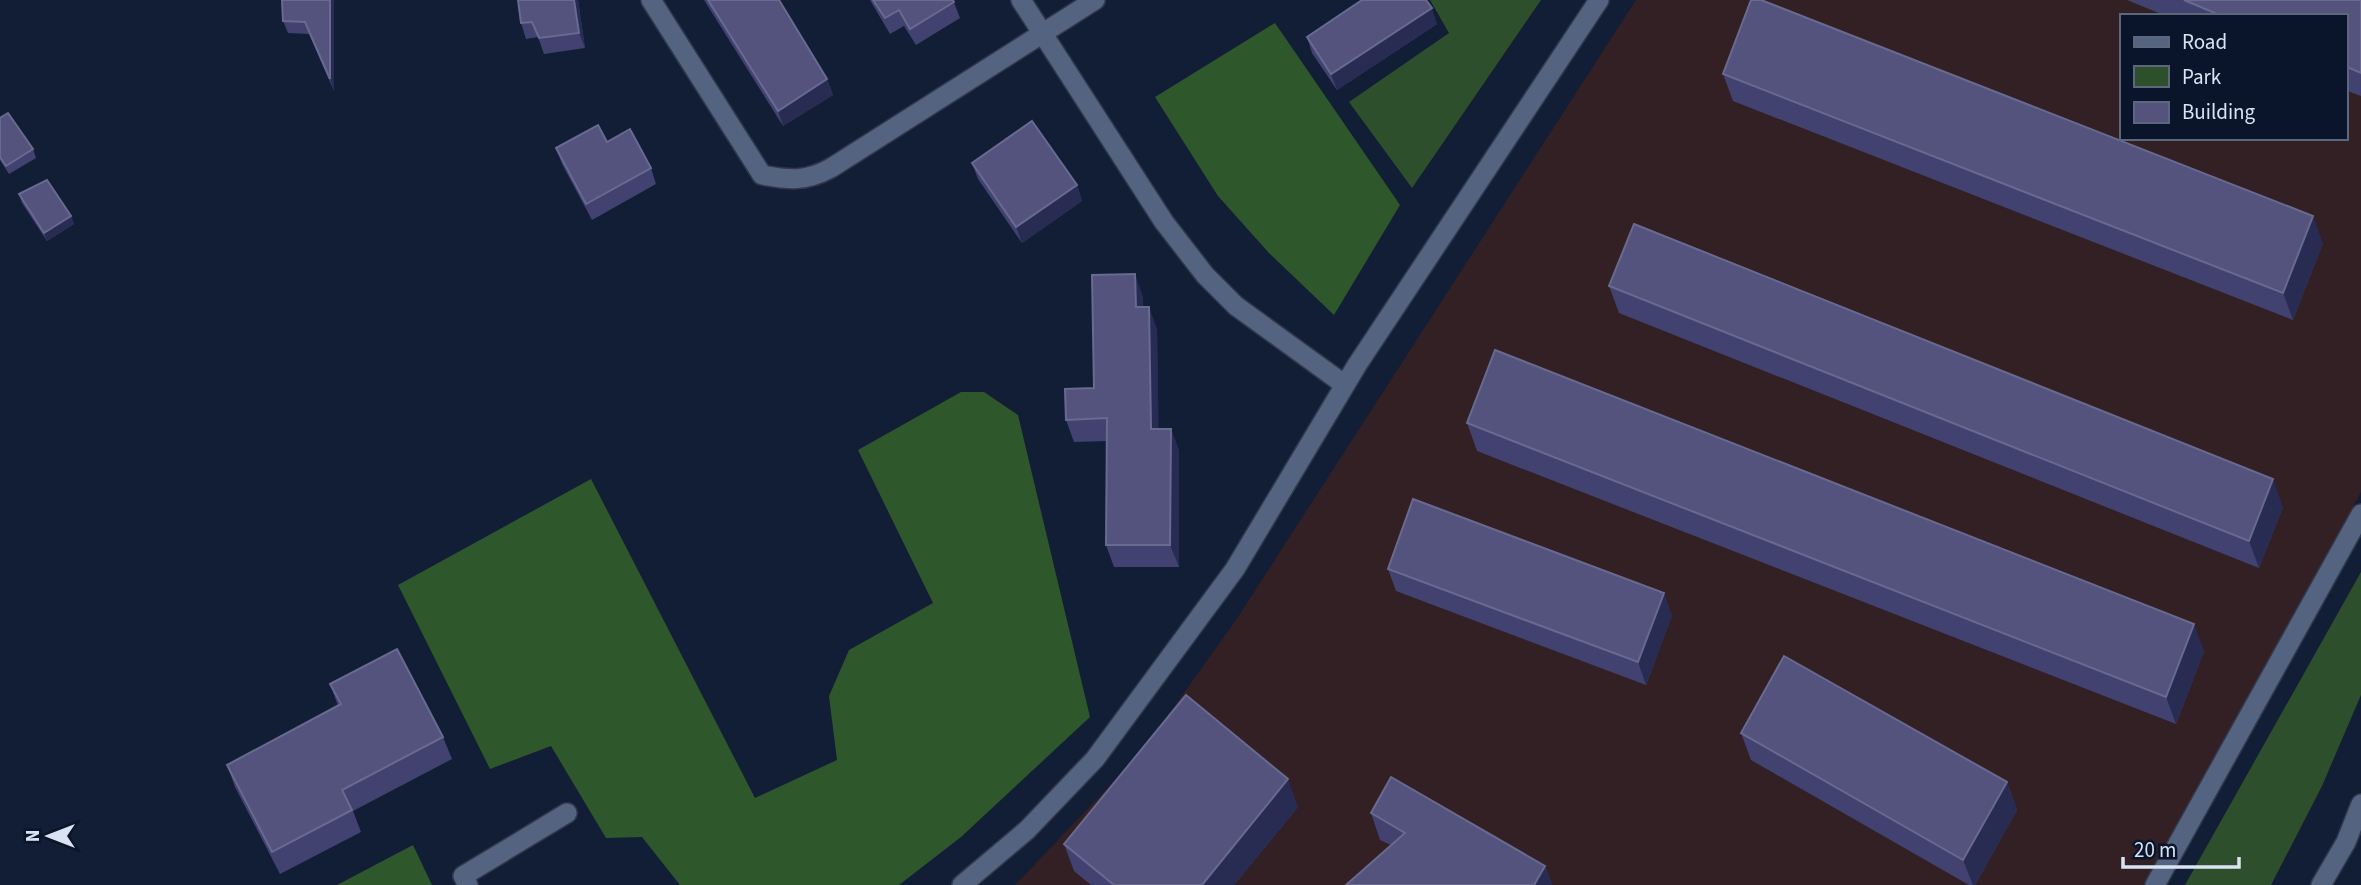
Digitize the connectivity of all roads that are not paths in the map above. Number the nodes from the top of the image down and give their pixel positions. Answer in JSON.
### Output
{"nodes":[{"id":1,"x":651,"y":0,"type":"edge"},
{"id":2,"x":1021,"y":0,"type":"edge"},
{"id":3,"x":1095,"y":0,"type":"edge"},
{"id":4,"x":1599,"y":0,"type":"edge"},
{"id":5,"x":1043,"y":35,"type":"junction"},
{"id":6,"x":1345,"y":386,"type":"junction"},
{"id":7,"x":2361,"y":514,"type":"edge"},
{"id":8,"x":2361,"y":804,"type":"edge"},
{"id":9,"x":567,"y":813,"type":"dead end"},
{"id":10,"x":468,"y":885,"type":"edge"},
{"id":11,"x":962,"y":885,"type":"edge"},
{"id":12,"x":2155,"y":885,"type":"edge"},
{"id":13,"x":2321,"y":885,"type":"edge"}],
"edges":[{"from":1,"to":5,"type":"street"},
{"from":2,"to":5,"type":"street"},
{"from":3,"to":5,"type":"street"},
{"from":4,"to":6,"type":"street"},
{"from":5,"to":6,"type":"street"},
{"from":6,"to":11,"type":"street"},
{"from":7,"to":12,"type":"street"},
{"from":8,"to":13,"type":"street"},
{"from":9,"to":10,"type":"street"}]}
